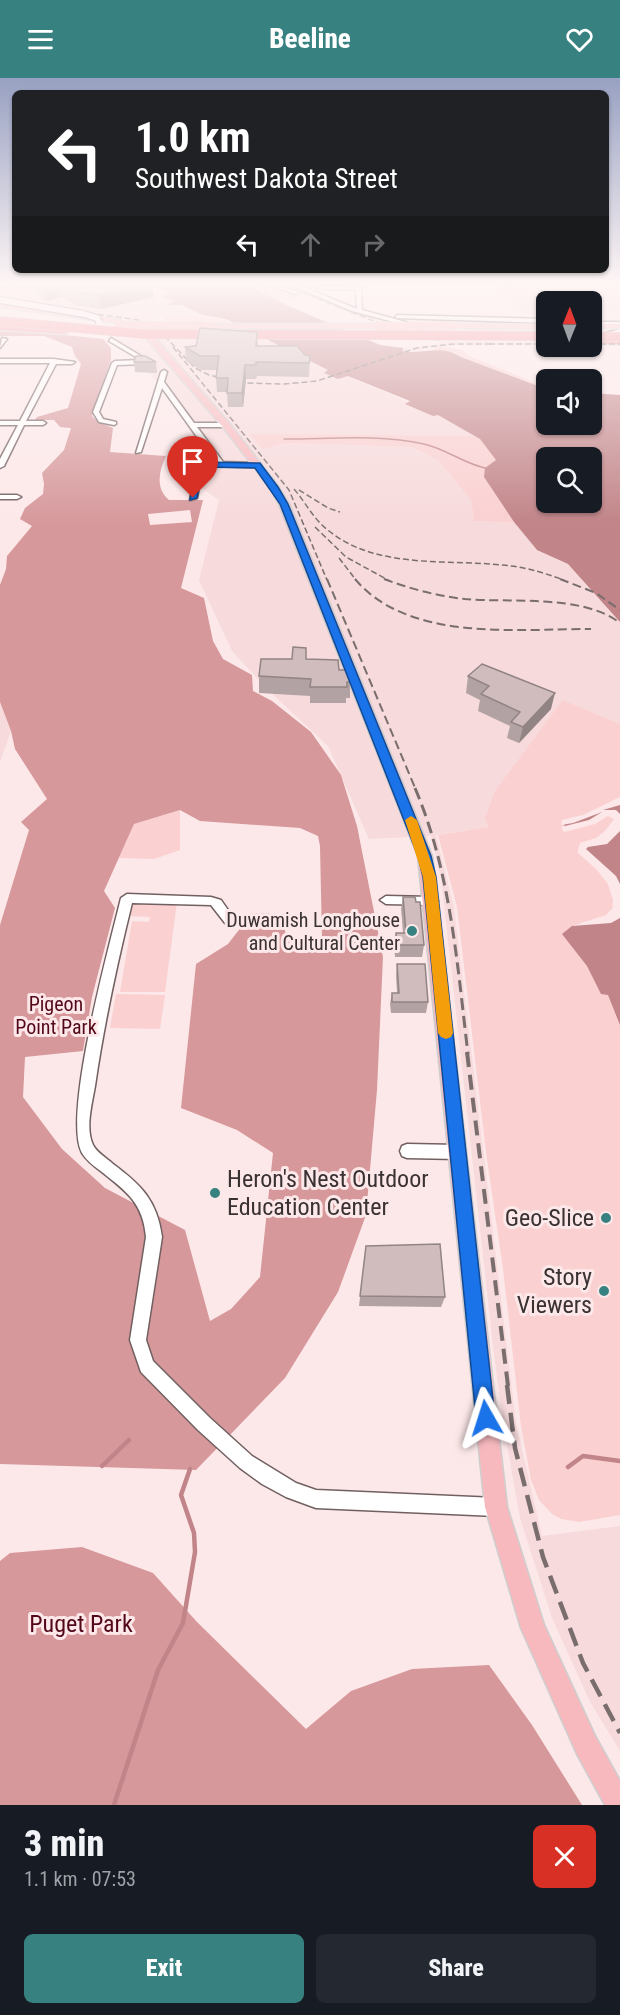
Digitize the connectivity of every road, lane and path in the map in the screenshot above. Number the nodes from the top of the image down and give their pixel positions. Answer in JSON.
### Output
{"nodes":[{"id":1,"x":53,"y":363,"type":"edge"},
{"id":2,"x":117,"y":363,"type":"edge"},
{"id":3,"x":149,"y":363,"type":"edge"},
{"id":4,"x":173,"y":363,"type":"edge"},
{"id":5,"x":179,"y":370,"type":"junction"},
{"id":6,"x":164,"y":372,"type":"junction"},
{"id":7,"x":160,"y":383,"type":"junction"},
{"id":8,"x":0,"y":423,"type":"edge"},
{"id":9,"x":22,"y":423,"type":"junction"},
{"id":10,"x":43,"y":423,"type":"dead end"},
{"id":11,"x":114,"y":423,"type":"dead end"},
{"id":12,"x":191,"y":425,"type":"junction"},
{"id":13,"x":226,"y":425,"type":"junction"},
{"id":14,"x":138,"y":452,"type":"dead end"},
{"id":15,"x":221,"y":465,"type":"junction"},
{"id":16,"x":257,"y":465,"type":"junction"},
{"id":17,"x":0,"y":466,"type":"edge"},
{"id":18,"x":0,"y":497,"type":"edge"},
{"id":19,"x":17,"y":497,"type":"dead end"},
{"id":20,"x":193,"y":498,"type":"dead end"},
{"id":21,"x":386,"y":900,"type":"dead end"},
{"id":22,"x":432,"y":901,"type":"junction"},
{"id":23,"x":229,"y":920,"type":"dead end"},
{"id":24,"x":407,"y":1151,"type":"dead end"},
{"id":25,"x":458,"y":1152,"type":"junction"},
{"id":26,"x":496,"y":1507,"type":"junction"},
{"id":27,"x":619,"y":1805,"type":"edge"}],
"edges":[{"from":1,"to":9,"type":"street"},
{"from":2,"to":11,"type":"street"},
{"from":3,"to":6,"type":"street"},
{"from":4,"to":5,"type":"main road"},
{"from":5,"to":6,"type":"street"},
{"from":5,"to":13,"type":"main road"},
{"from":6,"to":7,"type":"street"},
{"from":7,"to":12,"type":"street"},
{"from":7,"to":14,"type":"street"},
{"from":8,"to":9,"type":"street"},
{"from":9,"to":10,"type":"street"},
{"from":9,"to":17,"type":"street"},
{"from":12,"to":13,"type":"street"},
{"from":12,"to":15,"type":"street"},
{"from":13,"to":16,"type":"main road"},
{"from":15,"to":16,"type":"street"},
{"from":15,"to":20,"type":"street"},
{"from":16,"to":22,"type":"main road"},
{"from":18,"to":19,"type":"street"},
{"from":21,"to":22,"type":"street"},
{"from":22,"to":25,"type":"main road"},
{"from":23,"to":26,"type":"street"},
{"from":24,"to":25,"type":"street"},
{"from":25,"to":26,"type":"main road"},
{"from":26,"to":27,"type":"main road"}]}
